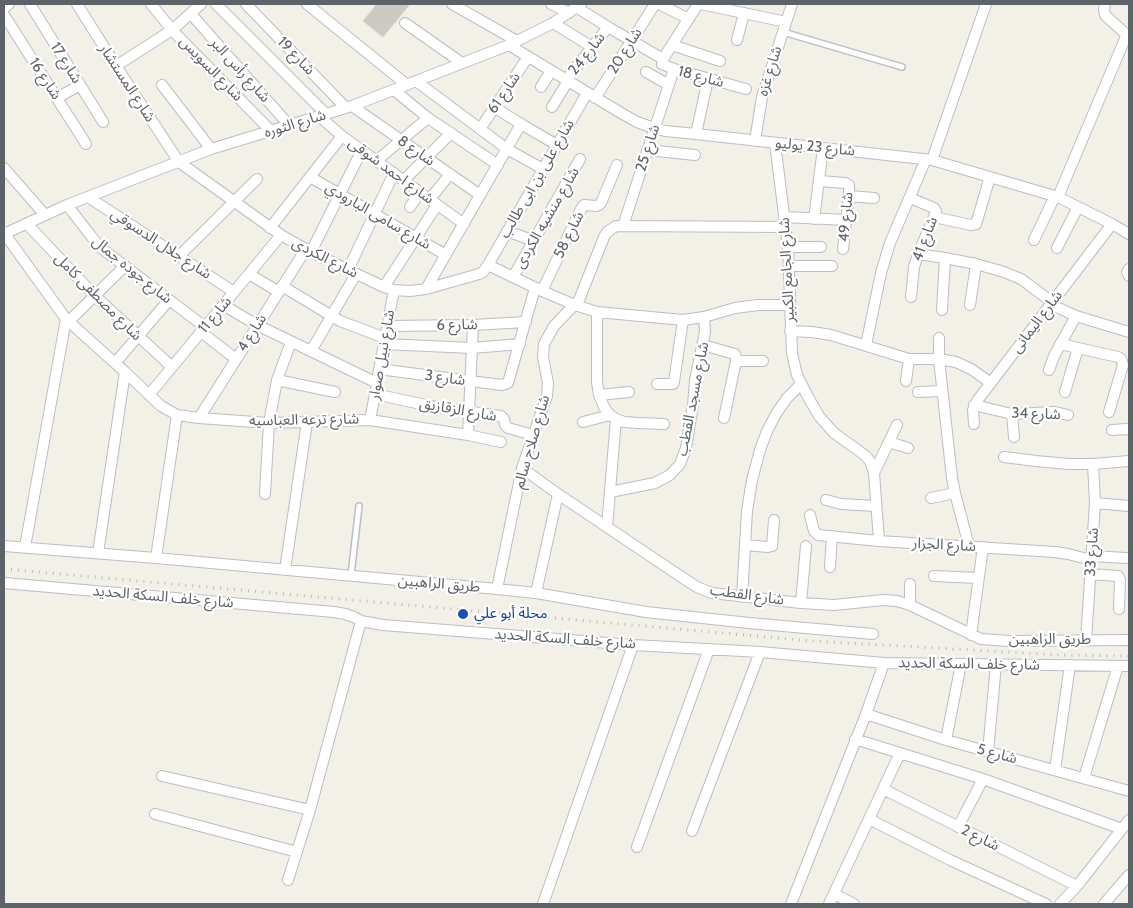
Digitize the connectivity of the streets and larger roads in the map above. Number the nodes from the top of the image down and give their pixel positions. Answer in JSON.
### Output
{"nodes":[{"id":1,"x":9,"y":4,"type":"edge"},
{"id":2,"x":30,"y":4,"type":"edge"},
{"id":3,"x":76,"y":4,"type":"edge"},
{"id":4,"x":151,"y":4,"type":"edge"},
{"id":5,"x":201,"y":4,"type":"edge"},
{"id":6,"x":216,"y":4,"type":"edge"},
{"id":7,"x":246,"y":4,"type":"edge"},
{"id":8,"x":307,"y":4,"type":"edge"},
{"id":9,"x":452,"y":4,"type":"edge"},
{"id":10,"x":551,"y":4,"type":"edge"},
{"id":11,"x":655,"y":4,"type":"edge"},
{"id":12,"x":660,"y":4,"type":"edge"},
{"id":13,"x":700,"y":4,"type":"edge"},
{"id":14,"x":792,"y":4,"type":"edge"},
{"id":15,"x":986,"y":4,"type":"edge"},
{"id":16,"x":1105,"y":4,"type":"edge"},
{"id":17,"x":4,"y":8,"type":"edge"},
{"id":18,"x":575,"y":8,"type":"edge"},
{"id":19,"x":744,"y":13,"type":"junction"},
{"id":20,"x":191,"y":14,"type":"junction"},
{"id":21,"x":4,"y":15,"type":"edge"},
{"id":22,"x":689,"y":19,"type":"junction"},
{"id":23,"x":405,"y":23,"type":"dead end"},
{"id":24,"x":552,"y":23,"type":"junction"},
{"id":25,"x":608,"y":27,"type":"junction"},
{"id":26,"x":784,"y":27,"type":"junction"},
{"id":27,"x":172,"y":30,"type":"junction"},
{"id":28,"x":1128,"y":35,"type":"edge"},
{"id":29,"x":631,"y":40,"type":"junction"},
{"id":30,"x":737,"y":40,"type":"dead end"},
{"id":31,"x":513,"y":43,"type":"junction"},
{"id":32,"x":672,"y":46,"type":"junction"},
{"id":33,"x":592,"y":47,"type":"junction"},
{"id":34,"x":528,"y":57,"type":"junction"},
{"id":35,"x":664,"y":59,"type":"junction"},
{"id":36,"x":720,"y":61,"type":"dead end"},
{"id":37,"x":462,"y":63,"type":"junction"},
{"id":38,"x":116,"y":66,"type":"junction"},
{"id":39,"x":674,"y":69,"type":"junction"},
{"id":40,"x":551,"y":70,"type":"junction"},
{"id":41,"x":646,"y":72,"type":"dead end"},
{"id":42,"x":708,"y":79,"type":"junction"},
{"id":43,"x":567,"y":81,"type":"junction"},
{"id":44,"x":412,"y":83,"type":"junction"},
{"id":45,"x":80,"y":85,"type":"junction"},
{"id":46,"x":162,"y":85,"type":"dead end"},
{"id":47,"x":669,"y":85,"type":"junction"},
{"id":48,"x":541,"y":86,"type":"dead end"},
{"id":49,"x":746,"y":89,"type":"dead end"},
{"id":50,"x":394,"y":90,"type":"junction"},
{"id":51,"x":591,"y":95,"type":"junction"},
{"id":52,"x":57,"y":98,"type":"junction"},
{"id":53,"x":349,"y":107,"type":"junction"},
{"id":54,"x":494,"y":107,"type":"junction"},
{"id":55,"x":552,"y":107,"type":"dead end"},
{"id":56,"x":323,"y":115,"type":"junction"},
{"id":57,"x":428,"y":118,"type":"junction"},
{"id":58,"x":103,"y":122,"type":"dead end"},
{"id":59,"x":521,"y":124,"type":"junction"},
{"id":60,"x":290,"y":125,"type":"junction"},
{"id":61,"x":654,"y":128,"type":"junction"},
{"id":62,"x":480,"y":129,"type":"junction"},
{"id":63,"x":271,"y":131,"type":"junction"},
{"id":64,"x":451,"y":133,"type":"junction"},
{"id":65,"x":696,"y":134,"type":"junction"},
{"id":66,"x":342,"y":136,"type":"junction"},
{"id":67,"x":401,"y":140,"type":"junction"},
{"id":68,"x":755,"y":141,"type":"junction"},
{"id":69,"x":775,"y":143,"type":"junction"},
{"id":70,"x":86,"y":144,"type":"dead end"},
{"id":71,"x":557,"y":145,"type":"junction"},
{"id":72,"x":823,"y":148,"type":"junction"},
{"id":73,"x":211,"y":149,"type":"junction"},
{"id":74,"x":507,"y":149,"type":"junction"},
{"id":75,"x":362,"y":150,"type":"junction"},
{"id":76,"x":648,"y":150,"type":"junction"},
{"id":77,"x":695,"y":155,"type":"dead end"},
{"id":78,"x":426,"y":158,"type":"junction"},
{"id":79,"x":580,"y":159,"type":"dead end"},
{"id":80,"x":929,"y":159,"type":"junction"},
{"id":81,"x":376,"y":161,"type":"junction"},
{"id":82,"x":178,"y":162,"type":"junction"},
{"id":83,"x":498,"y":165,"type":"junction"},
{"id":84,"x":616,"y":165,"type":"dead end"},
{"id":85,"x":4,"y":168,"type":"edge"},
{"id":86,"x":543,"y":169,"type":"junction"},
{"id":87,"x":394,"y":173,"type":"junction"},
{"id":88,"x":450,"y":174,"type":"junction"},
{"id":89,"x":310,"y":177,"type":"junction"},
{"id":90,"x":990,"y":177,"type":"junction"},
{"id":91,"x":257,"y":179,"type":"dead end"},
{"id":92,"x":404,"y":180,"type":"junction"},
{"id":93,"x":819,"y":182,"type":"junction"},
{"id":94,"x":420,"y":192,"type":"junction"},
{"id":95,"x":340,"y":195,"type":"junction"},
{"id":96,"x":480,"y":195,"type":"junction"},
{"id":97,"x":849,"y":196,"type":"junction"},
{"id":98,"x":88,"y":197,"type":"junction"},
{"id":99,"x":1056,"y":197,"type":"junction"},
{"id":100,"x":874,"y":198,"type":"dead end"},
{"id":101,"x":910,"y":198,"type":"junction"},
{"id":102,"x":233,"y":202,"type":"junction"},
{"id":103,"x":434,"y":202,"type":"junction"},
{"id":104,"x":67,"y":205,"type":"junction"},
{"id":105,"x":410,"y":206,"type":"dead end"},
{"id":106,"x":1078,"y":208,"type":"junction"},
{"id":107,"x":374,"y":214,"type":"junction"},
{"id":108,"x":45,"y":215,"type":"junction"},
{"id":109,"x":934,"y":217,"type":"junction"},
{"id":110,"x":814,"y":219,"type":"junction"},
{"id":111,"x":847,"y":220,"type":"junction"},
{"id":112,"x":785,"y":222,"type":"junction"},
{"id":113,"x":27,"y":224,"type":"junction"},
{"id":114,"x":464,"y":224,"type":"junction"},
{"id":115,"x":1112,"y":224,"type":"junction"},
{"id":116,"x":620,"y":226,"type":"junction"},
{"id":117,"x":270,"y":228,"type":"junction"},
{"id":118,"x":507,"y":231,"type":"junction"},
{"id":119,"x":4,"y":234,"type":"edge"},
{"id":120,"x":1129,"y":234,"type":"edge"},
{"id":121,"x":281,"y":235,"type":"junction"},
{"id":122,"x":416,"y":238,"type":"junction"},
{"id":123,"x":1034,"y":240,"type":"dead end"},
{"id":124,"x":534,"y":241,"type":"junction"},
{"id":125,"x":788,"y":247,"type":"junction"},
{"id":126,"x":821,"y":247,"type":"dead end"},
{"id":127,"x":1057,"y":248,"type":"dead end"},
{"id":128,"x":843,"y":249,"type":"dead end"},
{"id":129,"x":309,"y":251,"type":"junction"},
{"id":130,"x":918,"y":254,"type":"junction"},
{"id":131,"x":446,"y":255,"type":"junction"},
{"id":132,"x":179,"y":256,"type":"junction"},
{"id":133,"x":945,"y":258,"type":"junction"},
{"id":134,"x":976,"y":264,"type":"junction"},
{"id":135,"x":488,"y":265,"type":"junction"},
{"id":136,"x":125,"y":266,"type":"junction"},
{"id":137,"x":789,"y":266,"type":"junction"},
{"id":138,"x":832,"y":266,"type":"dead end"},
{"id":139,"x":1129,"y":269,"type":"edge"},
{"id":140,"x":352,"y":272,"type":"junction"},
{"id":141,"x":249,"y":274,"type":"junction"},
{"id":142,"x":1129,"y":276,"type":"edge"},
{"id":143,"x":513,"y":277,"type":"junction"},
{"id":144,"x":389,"y":288,"type":"junction"},
{"id":145,"x":280,"y":289,"type":"junction"},
{"id":146,"x":426,"y":289,"type":"junction"},
{"id":147,"x":539,"y":290,"type":"junction"},
{"id":148,"x":234,"y":292,"type":"junction"},
{"id":149,"x":94,"y":296,"type":"junction"},
{"id":150,"x":911,"y":297,"type":"dead end"},
{"id":151,"x":169,"y":300,"type":"junction"},
{"id":152,"x":1051,"y":303,"type":"junction"},
{"id":153,"x":223,"y":305,"type":"junction"},
{"id":154,"x":575,"y":305,"type":"junction"},
{"id":155,"x":789,"y":305,"type":"junction"},
{"id":156,"x":970,"y":305,"type":"dead end"},
{"id":157,"x":942,"y":310,"type":"dead end"},
{"id":158,"x":597,"y":312,"type":"junction"},
{"id":159,"x":332,"y":315,"type":"junction"},
{"id":160,"x":1076,"y":316,"type":"junction"},
{"id":161,"x":704,"y":317,"type":"junction"},
{"id":162,"x":67,"y":320,"type":"junction"},
{"id":163,"x":683,"y":320,"type":"junction"},
{"id":164,"x":526,"y":322,"type":"junction"},
{"id":165,"x":257,"y":325,"type":"junction"},
{"id":166,"x":473,"y":325,"type":"junction"},
{"id":167,"x":387,"y":326,"type":"junction"},
{"id":168,"x":203,"y":330,"type":"junction"},
{"id":169,"x":790,"y":331,"type":"junction"},
{"id":170,"x":1129,"y":332,"type":"edge"},
{"id":171,"x":138,"y":336,"type":"junction"},
{"id":172,"x":939,"y":338,"type":"dead end"},
{"id":173,"x":384,"y":341,"type":"junction"},
{"id":174,"x":291,"y":342,"type":"junction"},
{"id":175,"x":520,"y":344,"type":"junction"},
{"id":176,"x":1060,"y":344,"type":"junction"},
{"id":177,"x":703,"y":345,"type":"junction"},
{"id":178,"x":866,"y":345,"type":"junction"},
{"id":179,"x":472,"y":348,"type":"junction"},
{"id":180,"x":1078,"y":348,"type":"junction"},
{"id":181,"x":311,"y":351,"type":"junction"},
{"id":182,"x":236,"y":359,"type":"junction"},
{"id":183,"x":909,"y":359,"type":"junction"},
{"id":184,"x":939,"y":359,"type":"junction"},
{"id":185,"x":736,"y":361,"type":"junction"},
{"id":186,"x":763,"y":361,"type":"dead end"},
{"id":187,"x":115,"y":363,"type":"junction"},
{"id":188,"x":172,"y":367,"type":"junction"},
{"id":189,"x":379,"y":369,"type":"junction"},
{"id":190,"x":1049,"y":370,"type":"dead end"},
{"id":191,"x":125,"y":372,"type":"junction"},
{"id":192,"x":277,"y":380,"type":"junction"},
{"id":193,"x":470,"y":381,"type":"junction"},
{"id":194,"x":906,"y":381,"type":"dead end"},
{"id":195,"x":377,"y":383,"type":"junction"},
{"id":196,"x":991,"y":383,"type":"junction"},
{"id":197,"x":657,"y":384,"type":"dead end"},
{"id":198,"x":801,"y":384,"type":"junction"},
{"id":199,"x":942,"y":391,"type":"junction"},
{"id":200,"x":335,"y":392,"type":"dead end"},
{"id":201,"x":629,"y":392,"type":"dead end"},
{"id":202,"x":918,"y":392,"type":"dead end"},
{"id":203,"x":1065,"y":392,"type":"dead end"},
{"id":204,"x":375,"y":394,"type":"junction"},
{"id":205,"x":149,"y":395,"type":"junction"},
{"id":206,"x":599,"y":395,"type":"junction"},
{"id":207,"x":974,"y":405,"type":"junction"},
{"id":208,"x":469,"y":411,"type":"junction"},
{"id":209,"x":1109,"y":412,"type":"dead end"},
{"id":210,"x":1012,"y":414,"type":"junction"},
{"id":211,"x":177,"y":415,"type":"junction"},
{"id":212,"x":1068,"y":415,"type":"dead end"},
{"id":213,"x":613,"y":417,"type":"junction"},
{"id":214,"x":199,"y":418,"type":"junction"},
{"id":215,"x":724,"y":418,"type":"dead end"},
{"id":216,"x":370,"y":420,"type":"junction"},
{"id":217,"x":307,"y":422,"type":"junction"},
{"id":218,"x":583,"y":422,"type":"dead end"},
{"id":219,"x":270,"y":423,"type":"junction"},
{"id":220,"x":664,"y":424,"type":"dead end"},
{"id":221,"x":974,"y":424,"type":"dead end"},
{"id":222,"x":897,"y":425,"type":"dead end"},
{"id":223,"x":1112,"y":430,"type":"dead end"},
{"id":224,"x":1129,"y":430,"type":"edge"},
{"id":225,"x":468,"y":435,"type":"junction"},
{"id":226,"x":533,"y":435,"type":"junction"},
{"id":227,"x":1014,"y":437,"type":"dead end"},
{"id":228,"x":501,"y":442,"type":"dead end"},
{"id":229,"x":889,"y":442,"type":"junction"},
{"id":230,"x":908,"y":448,"type":"dead end"},
{"id":231,"x":1004,"y":457,"type":"dead end"},
{"id":232,"x":1129,"y":460,"type":"edge"},
{"id":233,"x":1093,"y":464,"type":"junction"},
{"id":234,"x":522,"y":468,"type":"junction"},
{"id":235,"x":874,"y":473,"type":"junction"},
{"id":236,"x":610,"y":492,"type":"junction"},
{"id":237,"x":955,"y":493,"type":"junction"},
{"id":238,"x":265,"y":494,"type":"dead end"},
{"id":239,"x":558,"y":494,"type":"junction"},
{"id":240,"x":931,"y":498,"type":"dead end"},
{"id":241,"x":826,"y":500,"type":"dead end"},
{"id":242,"x":1095,"y":503,"type":"junction"},
{"id":243,"x":876,"y":506,"type":"junction"},
{"id":244,"x":1129,"y":506,"type":"edge"},
{"id":245,"x":810,"y":515,"type":"dead end"},
{"id":246,"x":774,"y":520,"type":"dead end"},
{"id":247,"x":607,"y":527,"type":"junction"},
{"id":248,"x":832,"y":536,"type":"junction"},
{"id":249,"x":879,"y":541,"type":"junction"},
{"id":250,"x":745,"y":545,"type":"junction"},
{"id":251,"x":4,"y":546,"type":"edge"},
{"id":252,"x":806,"y":546,"type":"dead end"},
{"id":253,"x":969,"y":546,"type":"junction"},
{"id":254,"x":25,"y":547,"type":"junction"},
{"id":255,"x":983,"y":547,"type":"junction"},
{"id":256,"x":98,"y":553,"type":"junction"},
{"id":257,"x":156,"y":558,"type":"junction"},
{"id":258,"x":1091,"y":558,"type":"junction"},
{"id":259,"x":1126,"y":558,"type":"dead end"},
{"id":260,"x":830,"y":567,"type":"dead end"},
{"id":261,"x":285,"y":570,"type":"junction"},
{"id":262,"x":1090,"y":574,"type":"junction"},
{"id":263,"x":934,"y":576,"type":"dead end"},
{"id":264,"x":978,"y":578,"type":"junction"},
{"id":265,"x":4,"y":583,"type":"edge"},
{"id":266,"x":910,"y":584,"type":"dead end"},
{"id":267,"x":497,"y":589,"type":"junction"},
{"id":268,"x":536,"y":593,"type":"junction"},
{"id":269,"x":742,"y":597,"type":"junction"},
{"id":270,"x":801,"y":603,"type":"junction"},
{"id":271,"x":910,"y":605,"type":"junction"},
{"id":272,"x":1119,"y":609,"type":"dead end"},
{"id":273,"x":360,"y":621,"type":"junction"},
{"id":274,"x":873,"y":634,"type":"dead end"},
{"id":275,"x":971,"y":635,"type":"junction"},
{"id":276,"x":1086,"y":640,"type":"junction"},
{"id":277,"x":1129,"y":640,"type":"edge"},
{"id":278,"x":633,"y":644,"type":"junction"},
{"id":279,"x":709,"y":649,"type":"junction"},
{"id":280,"x":760,"y":652,"type":"junction"},
{"id":281,"x":884,"y":663,"type":"junction"},
{"id":282,"x":961,"y":664,"type":"junction"},
{"id":283,"x":996,"y":664,"type":"junction"},
{"id":284,"x":1070,"y":665,"type":"junction"},
{"id":285,"x":1118,"y":666,"type":"junction"},
{"id":286,"x":1129,"y":666,"type":"edge"},
{"id":287,"x":866,"y":714,"type":"junction"},
{"id":288,"x":856,"y":739,"type":"junction"},
{"id":289,"x":946,"y":740,"type":"junction"},
{"id":290,"x":988,"y":752,"type":"junction"},
{"id":291,"x":900,"y":753,"type":"junction"},
{"id":292,"x":1055,"y":770,"type":"junction"},
{"id":293,"x":162,"y":776,"type":"dead end"},
{"id":294,"x":1084,"y":778,"type":"junction"},
{"id":295,"x":984,"y":779,"type":"junction"},
{"id":296,"x":884,"y":789,"type":"junction"},
{"id":297,"x":1129,"y":791,"type":"edge"},
{"id":298,"x":310,"y":810,"type":"junction"},
{"id":299,"x":155,"y":814,"type":"dead end"},
{"id":300,"x":869,"y":819,"type":"junction"},
{"id":301,"x":1129,"y":820,"type":"edge"},
{"id":302,"x":958,"y":827,"type":"junction"},
{"id":303,"x":1122,"y":829,"type":"junction"},
{"id":304,"x":692,"y":831,"type":"dead end"},
{"id":305,"x":637,"y":847,"type":"dead end"},
{"id":306,"x":296,"y":852,"type":"junction"},
{"id":307,"x":1129,"y":875,"type":"edge"},
{"id":308,"x":288,"y":880,"type":"dead end"},
{"id":309,"x":1077,"y":886,"type":"junction"},
{"id":310,"x":834,"y":894,"type":"junction"},
{"id":311,"x":543,"y":904,"type":"edge"},
{"id":312,"x":791,"y":904,"type":"edge"},
{"id":313,"x":829,"y":904,"type":"edge"},
{"id":314,"x":854,"y":904,"type":"edge"},
{"id":315,"x":1046,"y":904,"type":"edge"},
{"id":316,"x":1060,"y":904,"type":"edge"},
{"id":317,"x":1104,"y":904,"type":"edge"}],
"edges":[{"from":1,"to":17,"type":"street"},
{"from":2,"to":45,"type":"street","name":"شارع 17"},
{"from":3,"to":38,"type":"street","name":"شارع المستشار"},
{"from":4,"to":27,"type":"street","name":"شارع السويس"},
{"from":5,"to":20,"type":"street"},
{"from":6,"to":56,"type":"street","name":"شارع احمد شوقى"},
{"from":7,"to":53,"type":"street","name":"شارع 19"},
{"from":8,"to":44,"type":"street"},
{"from":9,"to":31,"type":"street","name":"شارع 23 يوليو"},
{"from":10,"to":18,"type":"street"},
{"from":11,"to":29,"type":"street","name":"شارع 20"},
{"from":12,"to":22,"type":"street"},
{"from":13,"to":19,"type":"street"},
{"from":13,"to":22,"type":"street"},
{"from":14,"to":26,"type":"street","name":"شارع غزه"},
{"from":15,"to":80,"type":"street"},
{"from":16,"to":28,"type":"street"},
{"from":18,"to":24,"type":"street","name":"شارع الثوره"},
{"from":18,"to":25,"type":"street"},
{"from":19,"to":26,"type":"street"},
{"from":19,"to":30,"type":"street"},
{"from":20,"to":27,"type":"street"},
{"from":20,"to":60,"type":"street","name":"شارع رأس البر"},
{"from":21,"to":52,"type":"street","name":"شارع 16"},
{"from":22,"to":32,"type":"street"},
{"from":23,"to":37,"type":"street"},
{"from":24,"to":31,"type":"street","name":"شارع الثوره"},
{"from":24,"to":33,"type":"street"},
{"from":25,"to":29,"type":"street"},
{"from":25,"to":33,"type":"street","name":"شارع 24"},
{"from":26,"to":68,"type":"street","name":"شارع غزه"},
{"from":27,"to":38,"type":"street"},
{"from":27,"to":63,"type":"street","name":"شارع السويس"},
{"from":28,"to":99,"type":"street"},
{"from":29,"to":35,"type":"street"},
{"from":29,"to":51,"type":"street","name":"شارع 20"},
{"from":31,"to":34,"type":"street","name":"شارع 23 يوليو"},
{"from":31,"to":37,"type":"street","name":"شارع الثوره"},
{"from":32,"to":35,"type":"street"},
{"from":32,"to":36,"type":"street"},
{"from":33,"to":43,"type":"street","name":"شارع 24"},
{"from":34,"to":40,"type":"street","name":"شارع 23 يوليو"},
{"from":34,"to":54,"type":"street","name":"شارع 61"},
{"from":35,"to":39,"type":"street","name":"شارع 18"},
{"from":37,"to":44,"type":"street","name":"شارع الثوره"},
{"from":38,"to":82,"type":"street","name":"شارع المستشار"},
{"from":39,"to":42,"type":"street","name":"شارع 18"},
{"from":39,"to":47,"type":"street","name":"شارع 25"},
{"from":40,"to":43,"type":"street","name":"شارع 23 يوليو"},
{"from":40,"to":48,"type":"street"},
{"from":41,"to":47,"type":"street"},
{"from":42,"to":49,"type":"street","name":"شارع 18"},
{"from":42,"to":65,"type":"street"},
{"from":43,"to":51,"type":"street","name":"شارع 23 يوليو"},
{"from":43,"to":55,"type":"street","name":"شارع 24"},
{"from":44,"to":50,"type":"street","name":"شارع الثوره"},
{"from":44,"to":62,"type":"street"},
{"from":45,"to":52,"type":"street"},
{"from":45,"to":58,"type":"street","name":"شارع 17"},
{"from":46,"to":73,"type":"street"},
{"from":47,"to":61,"type":"street","name":"شارع 25"},
{"from":50,"to":53,"type":"street","name":"شارع الثوره"},
{"from":50,"to":57,"type":"street"},
{"from":51,"to":61,"type":"street","name":"شارع 23 يوليو"},
{"from":51,"to":71,"type":"street","name":"شارع على بن ابى طالب"},
{"from":52,"to":70,"type":"street","name":"شارع 16"},
{"from":53,"to":56,"type":"street","name":"شارع الثوره"},
{"from":53,"to":67,"type":"street","name":"شارع 8"},
{"from":54,"to":59,"type":"street"},
{"from":54,"to":62,"type":"street","name":"شارع 61"},
{"from":56,"to":60,"type":"street","name":"شارع الثوره"},
{"from":56,"to":66,"type":"street","name":"شارع احمد شوقى"},
{"from":57,"to":64,"type":"street"},
{"from":57,"to":67,"type":"street"},
{"from":59,"to":71,"type":"street"},
{"from":59,"to":74,"type":"street"},
{"from":60,"to":63,"type":"street","name":"شارع الثوره"},
{"from":61,"to":65,"type":"street","name":"شارع 23 يوليو"},
{"from":61,"to":76,"type":"street","name":"شارع 25"},
{"from":62,"to":74,"type":"street"},
{"from":63,"to":73,"type":"street","name":"شارع الثوره"},
{"from":64,"to":78,"type":"street"},
{"from":64,"to":83,"type":"street"},
{"from":65,"to":68,"type":"street","name":"شارع 23 يوليو"},
{"from":66,"to":75,"type":"street","name":"شارع احمد شوقى"},
{"from":66,"to":89,"type":"street"},
{"from":67,"to":78,"type":"street","name":"شارع 8"},
{"from":67,"to":81,"type":"street"},
{"from":68,"to":69,"type":"street","name":"شارع 23 يوليو"},
{"from":69,"to":72,"type":"street","name":"شارع 23 يوليو"},
{"from":69,"to":112,"type":"street","name":"شارع الجامع الكبير"},
{"from":71,"to":86,"type":"street","name":"شارع على بن ابى طالب"},
{"from":72,"to":80,"type":"street","name":"شارع 23 يوليو"},
{"from":72,"to":93,"type":"street"},
{"from":73,"to":82,"type":"street","name":"شارع الثوره"},
{"from":74,"to":83,"type":"street"},
{"from":74,"to":86,"type":"street"},
{"from":75,"to":81,"type":"street","name":"شارع احمد شوقى"},
{"from":75,"to":95,"type":"street","name":"شارع 4"},
{"from":76,"to":77,"type":"street"},
{"from":76,"to":116,"type":"street","name":"شارع 25"},
{"from":78,"to":88,"type":"street","name":"شارع 8"},
{"from":78,"to":92,"type":"street"},
{"from":79,"to":124,"type":"street","name":"شارع منشيه الكردى"},
{"from":80,"to":90,"type":"street","name":"شارع 23 يوليو"},
{"from":80,"to":101,"type":"street"},
{"from":81,"to":87,"type":"street","name":"شارع احمد شوقى"},
{"from":82,"to":98,"type":"street","name":"شارع الثوره"},
{"from":82,"to":102,"type":"street","name":"شارع الكردى"},
{"from":83,"to":96,"type":"street"},
{"from":84,"to":147,"type":"street","name":"شارع 58"},
{"from":85,"to":108,"type":"street"},
{"from":86,"to":118,"type":"street","name":"شارع على بن ابى طالب"},
{"from":87,"to":92,"type":"street","name":"شارع احمد شوقى"},
{"from":87,"to":107,"type":"street"},
{"from":88,"to":96,"type":"street","name":"شارع 8"},
{"from":88,"to":103,"type":"street"},
{"from":89,"to":95,"type":"street","name":"شارع سامى البارودي"},
{"from":89,"to":117,"type":"street"},
{"from":90,"to":99,"type":"street","name":"شارع 23 يوليو"},
{"from":90,"to":109,"type":"street"},
{"from":91,"to":102,"type":"street"},
{"from":92,"to":94,"type":"street","name":"شارع احمد شوقى"},
{"from":93,"to":97,"type":"street","name":"شارع 49"},
{"from":93,"to":110,"type":"street"},
{"from":94,"to":103,"type":"street","name":"شارع احمد شوقى"},
{"from":94,"to":105,"type":"street"},
{"from":95,"to":107,"type":"street","name":"شارع سامى البارودي"},
{"from":95,"to":129,"type":"street","name":"شارع 4"},
{"from":96,"to":114,"type":"street"},
{"from":97,"to":100,"type":"street"},
{"from":97,"to":111,"type":"street","name":"شارع 49"},
{"from":98,"to":104,"type":"street","name":"شارع الثوره"},
{"from":98,"to":132,"type":"street","name":"شارع جلال الدسوقي"},
{"from":99,"to":106,"type":"street","name":"شارع 23 يوليو"},
{"from":99,"to":123,"type":"street"},
{"from":101,"to":109,"type":"street","name":"شارع 41"},
{"from":101,"to":178,"type":"street"},
{"from":102,"to":117,"type":"street","name":"شارع الكردى"},
{"from":102,"to":132,"type":"street"},
{"from":103,"to":114,"type":"street","name":"شارع احمد شوقى"},
{"from":103,"to":122,"type":"street"},
{"from":104,"to":108,"type":"street","name":"شارع الثوره"},
{"from":104,"to":136,"type":"street","name":"شارع جوده جمال"},
{"from":106,"to":115,"type":"street","name":"شارع 23 يوليو"},
{"from":106,"to":127,"type":"street"},
{"from":107,"to":122,"type":"street","name":"شارع سامى البارودي"},
{"from":107,"to":140,"type":"street"},
{"from":108,"to":113,"type":"street","name":"شارع الثوره"},
{"from":109,"to":130,"type":"street","name":"شارع 41"},
{"from":110,"to":111,"type":"street"},
{"from":110,"to":112,"type":"street"},
{"from":111,"to":128,"type":"street","name":"شارع 49"},
{"from":112,"to":116,"type":"street"},
{"from":112,"to":125,"type":"street","name":"شارع الجامع الكبير"},
{"from":113,"to":119,"type":"street","name":"شارع الثوره"},
{"from":113,"to":149,"type":"street","name":"شارع مصطفى كامل"},
{"from":114,"to":131,"type":"street"},
{"from":115,"to":120,"type":"street","name":"شارع 23 يوليو"},
{"from":115,"to":152,"type":"street","name":"شارع اليمانى"},
{"from":116,"to":154,"type":"street","name":"شارع صلاح سالم"},
{"from":117,"to":121,"type":"street","name":"شارع الكردى"},
{"from":118,"to":124,"type":"street"},
{"from":118,"to":135,"type":"street","name":"شارع على بن ابى طالب"},
{"from":119,"to":162,"type":"street","name":"شارع ترعه العباسيه"},
{"from":121,"to":129,"type":"street","name":"شارع الكردى"},
{"from":121,"to":141,"type":"street","name":"شارع 11"},
{"from":122,"to":131,"type":"street","name":"شارع سامى البارودي"},
{"from":122,"to":144,"type":"street"},
{"from":124,"to":143,"type":"street","name":"شارع منشيه الكردى"},
{"from":125,"to":126,"type":"street"},
{"from":125,"to":137,"type":"street","name":"شارع الجامع الكبير"},
{"from":129,"to":140,"type":"street","name":"شارع الكردى"},
{"from":129,"to":145,"type":"street","name":"شارع 4"},
{"from":130,"to":133,"type":"street"},
{"from":130,"to":150,"type":"street","name":"شارع 41"},
{"from":131,"to":146,"type":"street"},
{"from":132,"to":148,"type":"street","name":"شارع جلال الدسوقي"},
{"from":133,"to":134,"type":"street"},
{"from":133,"to":157,"type":"street"},
{"from":134,"to":152,"type":"street"},
{"from":134,"to":156,"type":"street"},
{"from":135,"to":143,"type":"street"},
{"from":135,"to":146,"type":"street","name":"شارع الكردى"},
{"from":136,"to":149,"type":"street"},
{"from":136,"to":151,"type":"street","name":"شارع جوده جمال"},
{"from":137,"to":138,"type":"street"},
{"from":137,"to":155,"type":"street","name":"شارع الجامع الكبير"},
{"from":139,"to":142,"type":"street"},
{"from":140,"to":144,"type":"street","name":"شارع الكردى"},
{"from":140,"to":159,"type":"street"},
{"from":141,"to":145,"type":"street"},
{"from":141,"to":148,"type":"street","name":"شارع 11"},
{"from":143,"to":147,"type":"street"},
{"from":144,"to":146,"type":"street","name":"شارع الكردى"},
{"from":144,"to":167,"type":"street","name":"شارع نبيل صوار"},
{"from":145,"to":159,"type":"street"},
{"from":145,"to":165,"type":"street","name":"شارع 4"},
{"from":147,"to":154,"type":"street"},
{"from":147,"to":164,"type":"street"},
{"from":148,"to":153,"type":"street","name":"شارع 11"},
{"from":149,"to":162,"type":"street"},
{"from":149,"to":171,"type":"street","name":"شارع مصطفى كامل"},
{"from":151,"to":168,"type":"street","name":"شارع جوده جمال"},
{"from":151,"to":171,"type":"street"},
{"from":152,"to":160,"type":"street"},
{"from":152,"to":196,"type":"street","name":"شارع اليمانى"},
{"from":153,"to":165,"type":"street"},
{"from":153,"to":168,"type":"street","name":"شارع 11"},
{"from":154,"to":158,"type":"street"},
{"from":154,"to":226,"type":"street","name":"شارع صلاح سالم"},
{"from":155,"to":161,"type":"street"},
{"from":155,"to":169,"type":"street","name":"شارع الجامع الكبير"},
{"from":158,"to":163,"type":"street"},
{"from":158,"to":206,"type":"street"},
{"from":159,"to":173,"type":"street"},
{"from":159,"to":181,"type":"street"},
{"from":160,"to":170,"type":"street"},
{"from":160,"to":176,"type":"street"},
{"from":161,"to":163,"type":"street"},
{"from":161,"to":177,"type":"street","name":"شارع مسجد القطب"},
{"from":162,"to":187,"type":"street","name":"شارع ترعه العباسيه"},
{"from":162,"to":254,"type":"street"},
{"from":163,"to":197,"type":"street"},
{"from":164,"to":166,"type":"street","name":"شارع 6"},
{"from":164,"to":175,"type":"street"},
{"from":165,"to":174,"type":"street"},
{"from":165,"to":182,"type":"street","name":"شارع 4"},
{"from":166,"to":167,"type":"street","name":"شارع 6"},
{"from":166,"to":179,"type":"street"},
{"from":167,"to":173,"type":"street","name":"شارع نبيل صوار"},
{"from":168,"to":182,"type":"street","name":"شارع جوده جمال"},
{"from":168,"to":188,"type":"street","name":"شارع 11"},
{"from":169,"to":178,"type":"street"},
{"from":169,"to":198,"type":"street","name":"شارع الجامع الكبير"},
{"from":171,"to":187,"type":"street"},
{"from":171,"to":188,"type":"street","name":"شارع مصطفى كامل"},
{"from":172,"to":184,"type":"street"},
{"from":173,"to":179,"type":"street"},
{"from":173,"to":189,"type":"street","name":"شارع نبيل صوار"},
{"from":174,"to":181,"type":"street"},
{"from":174,"to":192,"type":"street"},
{"from":175,"to":179,"type":"street"},
{"from":175,"to":193,"type":"street","name":"شارع 3"},
{"from":176,"to":180,"type":"street"},
{"from":176,"to":190,"type":"street"},
{"from":177,"to":185,"type":"street"},
{"from":177,"to":236,"type":"street","name":"شارع مسجد القطب"},
{"from":178,"to":183,"type":"street"},
{"from":179,"to":193,"type":"street"},
{"from":180,"to":203,"type":"street"},
{"from":180,"to":209,"type":"street"},
{"from":181,"to":195,"type":"street"},
{"from":182,"to":214,"type":"street","name":"شارع 4"},
{"from":183,"to":184,"type":"street"},
{"from":183,"to":194,"type":"street"},
{"from":184,"to":196,"type":"street"},
{"from":184,"to":199,"type":"street"},
{"from":185,"to":186,"type":"street"},
{"from":185,"to":215,"type":"street"},
{"from":187,"to":191,"type":"street","name":"شارع ترعه العباسيه"},
{"from":188,"to":205,"type":"street","name":"شارع 11"},
{"from":189,"to":193,"type":"street","name":"شارع 3"},
{"from":189,"to":195,"type":"street","name":"شارع نبيل صوار"},
{"from":191,"to":205,"type":"street","name":"شارع ترعه العباسيه"},
{"from":191,"to":256,"type":"street"},
{"from":192,"to":200,"type":"street"},
{"from":192,"to":219,"type":"street"},
{"from":193,"to":208,"type":"street"},
{"from":195,"to":204,"type":"street","name":"شارع نبيل صوار"},
{"from":196,"to":207,"type":"street","name":"شارع اليمانى"},
{"from":198,"to":235,"type":"street","name":"شارع الجامع الكبير"},
{"from":198,"to":250,"type":"street"},
{"from":199,"to":202,"type":"street"},
{"from":199,"to":237,"type":"street"},
{"from":201,"to":206,"type":"street"},
{"from":204,"to":208,"type":"street","name":"شارع الزقازيق"},
{"from":204,"to":216,"type":"street","name":"شارع نبيل صوار"},
{"from":205,"to":211,"type":"street","name":"شارع ترعه العباسيه"},
{"from":206,"to":213,"type":"street"},
{"from":207,"to":210,"type":"street","name":"شارع 34"},
{"from":207,"to":221,"type":"street"},
{"from":208,"to":225,"type":"street"},
{"from":208,"to":226,"type":"street","name":"شارع الزقازيق"},
{"from":210,"to":212,"type":"street","name":"شارع 34"},
{"from":210,"to":227,"type":"street"},
{"from":211,"to":214,"type":"street","name":"شارع ترعه العباسيه"},
{"from":211,"to":257,"type":"street"},
{"from":213,"to":218,"type":"street"},
{"from":213,"to":220,"type":"street"},
{"from":213,"to":236,"type":"street"},
{"from":214,"to":219,"type":"street","name":"شارع ترعه العباسيه"},
{"from":216,"to":217,"type":"street","name":"شارع ترعه العباسيه"},
{"from":216,"to":225,"type":"street","name":"شارع ترعه العباسيه"},
{"from":217,"to":219,"type":"street","name":"شارع ترعه العباسيه"},
{"from":217,"to":261,"type":"street"},
{"from":219,"to":238,"type":"street"},
{"from":222,"to":229,"type":"street"},
{"from":223,"to":224,"type":"street"},
{"from":225,"to":228,"type":"street","name":"شارع ترعه العباسيه"},
{"from":226,"to":234,"type":"street","name":"شارع صلاح سالم"},
{"from":229,"to":230,"type":"street"},
{"from":229,"to":235,"type":"street"},
{"from":231,"to":233,"type":"street"},
{"from":232,"to":233,"type":"street"},
{"from":233,"to":242,"type":"street","name":"شارع 33"},
{"from":234,"to":239,"type":"street","name":"شارع القطب"},
{"from":234,"to":267,"type":"street","name":"شارع صلاح سالم"},
{"from":235,"to":243,"type":"street"},
{"from":236,"to":247,"type":"street"},
{"from":237,"to":240,"type":"street"},
{"from":237,"to":253,"type":"street"},
{"from":239,"to":247,"type":"street","name":"شارع القطب"},
{"from":239,"to":268,"type":"street"},
{"from":241,"to":243,"type":"street"},
{"from":242,"to":244,"type":"street"},
{"from":242,"to":258,"type":"street","name":"شارع 33"},
{"from":243,"to":249,"type":"street"},
{"from":245,"to":248,"type":"street","name":"شارع الجزار"},
{"from":246,"to":250,"type":"street"},
{"from":247,"to":269,"type":"street","name":"شارع القطب"},
{"from":248,"to":249,"type":"street","name":"شارع الجزار"},
{"from":248,"to":260,"type":"street"},
{"from":249,"to":253,"type":"street","name":"شارع الجزار"},
{"from":250,"to":269,"type":"street"},
{"from":251,"to":254,"type":"street","name":"طريق الراهبين"},
{"from":252,"to":270,"type":"street"},
{"from":253,"to":255,"type":"street","name":"شارع الجزار"},
{"from":254,"to":256,"type":"street","name":"طريق الراهبين"},
{"from":255,"to":258,"type":"street","name":"شارع الجزار"},
{"from":255,"to":264,"type":"street"},
{"from":256,"to":257,"type":"street","name":"طريق الراهبين"},
{"from":257,"to":261,"type":"street","name":"طريق الراهبين"},
{"from":258,"to":259,"type":"street","name":"شارع الجزار"},
{"from":258,"to":262,"type":"street","name":"شارع 33"},
{"from":261,"to":267,"type":"street","name":"طريق الراهبين"},
{"from":262,"to":272,"type":"street"},
{"from":262,"to":276,"type":"street","name":"شارع 33"},
{"from":263,"to":264,"type":"street"},
{"from":264,"to":275,"type":"street"},
{"from":265,"to":273,"type":"street","name":"شارع خلف السكة الحديد"},
{"from":266,"to":271,"type":"street"},
{"from":267,"to":268,"type":"street","name":"طريق الراهبين"},
{"from":268,"to":274,"type":"street","name":"طريق الراهبين"},
{"from":269,"to":270,"type":"street","name":"شارع القطب"},
{"from":270,"to":271,"type":"street","name":"شارع القطب"},
{"from":271,"to":275,"type":"street","name":"شارع القطب"},
{"from":273,"to":278,"type":"street","name":"شارع خلف السكة الحديد"},
{"from":273,"to":298,"type":"street"},
{"from":275,"to":276,"type":"street","name":"طريق الراهبين"},
{"from":276,"to":277,"type":"street","name":"طريق الراهبين"},
{"from":278,"to":279,"type":"street","name":"شارع خلف السكة الحديد"},
{"from":278,"to":311,"type":"street"},
{"from":279,"to":280,"type":"street","name":"شارع خلف السكة الحديد"},
{"from":279,"to":305,"type":"street"},
{"from":280,"to":281,"type":"street","name":"شارع خلف السكة الحديد"},
{"from":280,"to":304,"type":"street"},
{"from":281,"to":282,"type":"street","name":"شارع خلف السكة الحديد"},
{"from":281,"to":287,"type":"street"},
{"from":282,"to":283,"type":"street","name":"شارع خلف السكة الحديد"},
{"from":282,"to":289,"type":"street"},
{"from":283,"to":284,"type":"street","name":"شارع خلف السكة الحديد"},
{"from":283,"to":290,"type":"street"},
{"from":284,"to":285,"type":"street","name":"شارع خلف السكة الحديد"},
{"from":284,"to":292,"type":"street"},
{"from":285,"to":286,"type":"street","name":"شارع خلف السكة الحديد"},
{"from":285,"to":294,"type":"street"},
{"from":287,"to":288,"type":"street"},
{"from":287,"to":289,"type":"street","name":"شارع 5"},
{"from":288,"to":291,"type":"street"},
{"from":288,"to":312,"type":"street"},
{"from":289,"to":290,"type":"street","name":"شارع 5"},
{"from":290,"to":292,"type":"street","name":"شارع 5"},
{"from":291,"to":295,"type":"street"},
{"from":291,"to":296,"type":"street"},
{"from":292,"to":294,"type":"street","name":"شارع 5"},
{"from":293,"to":298,"type":"street"},
{"from":294,"to":297,"type":"street","name":"شارع 5"},
{"from":295,"to":302,"type":"street"},
{"from":295,"to":303,"type":"street"},
{"from":296,"to":300,"type":"street"},
{"from":296,"to":302,"type":"street","name":"شارع 2"},
{"from":298,"to":306,"type":"street"},
{"from":299,"to":306,"type":"street"},
{"from":300,"to":310,"type":"street"},
{"from":300,"to":315,"type":"street"},
{"from":301,"to":303,"type":"street"},
{"from":302,"to":309,"type":"street","name":"شارع 2"},
{"from":303,"to":309,"type":"street"},
{"from":306,"to":308,"type":"street"},
{"from":307,"to":317,"type":"street"},
{"from":309,"to":316,"type":"street"},
{"from":310,"to":313,"type":"street"},
{"from":310,"to":314,"type":"street"}]}
